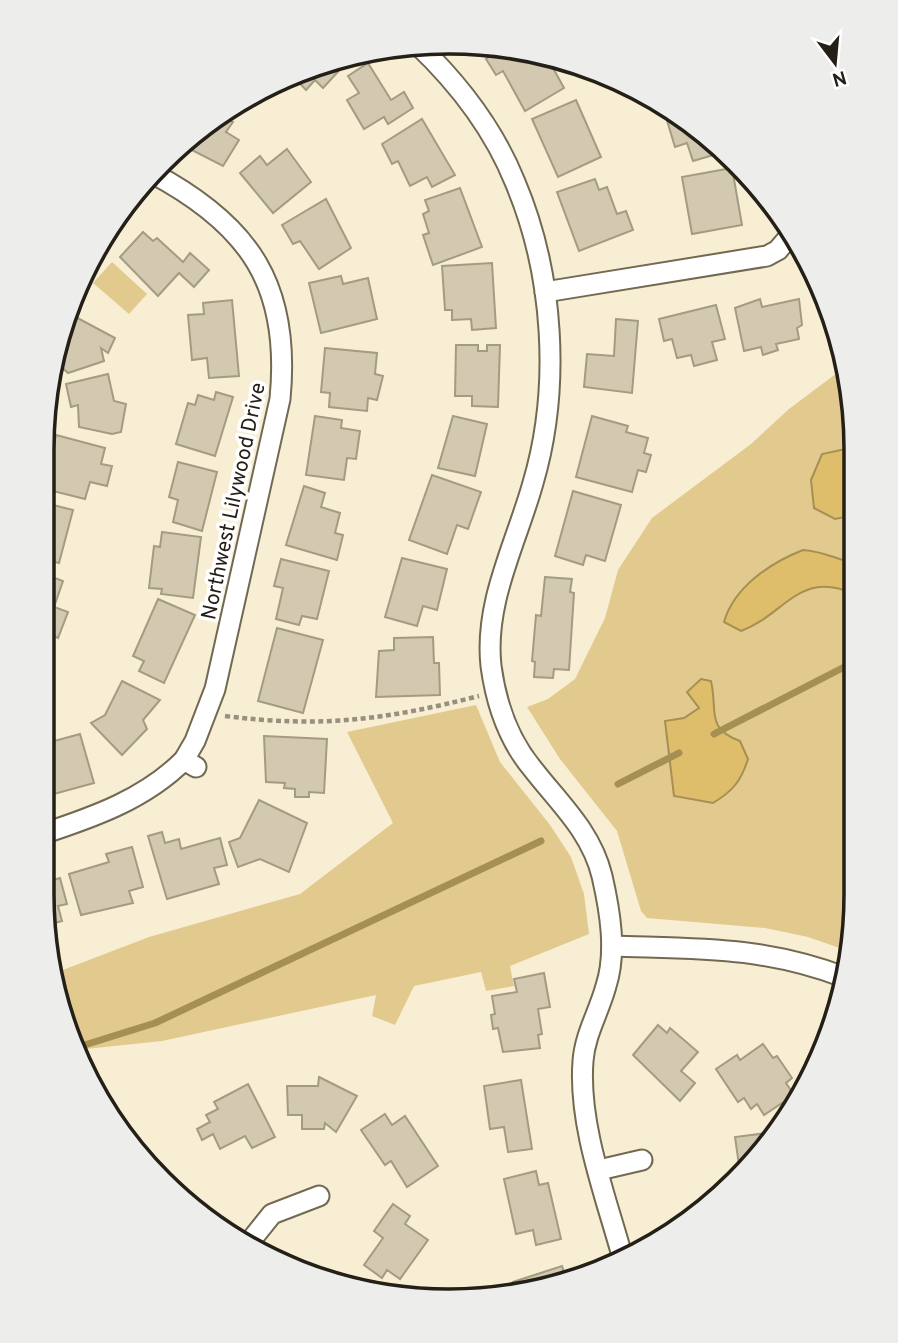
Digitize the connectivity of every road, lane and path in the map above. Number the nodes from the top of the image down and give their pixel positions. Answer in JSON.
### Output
{"nodes":[{"id":1,"x":427,"y":55,"type":"edge"},
{"id":2,"x":162,"y":179,"type":"edge"},
{"id":3,"x":785,"y":242,"type":"edge"},
{"id":4,"x":545,"y":292,"type":"junction"},
{"id":5,"x":496,"y":691,"type":"junction"},
{"id":6,"x":206,"y":713,"type":"junction"},
{"id":7,"x":54,"y":830,"type":"edge"},
{"id":8,"x":612,"y":946,"type":"junction"},
{"id":9,"x":835,"y":974,"type":"edge"},
{"id":10,"x":642,"y":1160,"type":"dead end"},
{"id":11,"x":599,"y":1170,"type":"junction"},
{"id":12,"x":319,"y":1196,"type":"dead end"},
{"id":13,"x":254,"y":1237,"type":"edge"},
{"id":14,"x":620,"y":1250,"type":"edge"}],
"edges":[{"from":1,"to":4,"type":"street"},
{"from":2,"to":6,"type":"street","name":"Northwest Lilywood Drive"},
{"from":3,"to":4,"type":"street"},
{"from":4,"to":5,"type":"street"},
{"from":5,"to":6,"type":"path"},
{"from":5,"to":8,"type":"street"},
{"from":6,"to":7,"type":"street","name":"Northwest Lilywood Drive"},
{"from":8,"to":9,"type":"street"},
{"from":8,"to":11,"type":"street"},
{"from":10,"to":11,"type":"street"},
{"from":11,"to":14,"type":"street"},
{"from":12,"to":13,"type":"street"}]}
